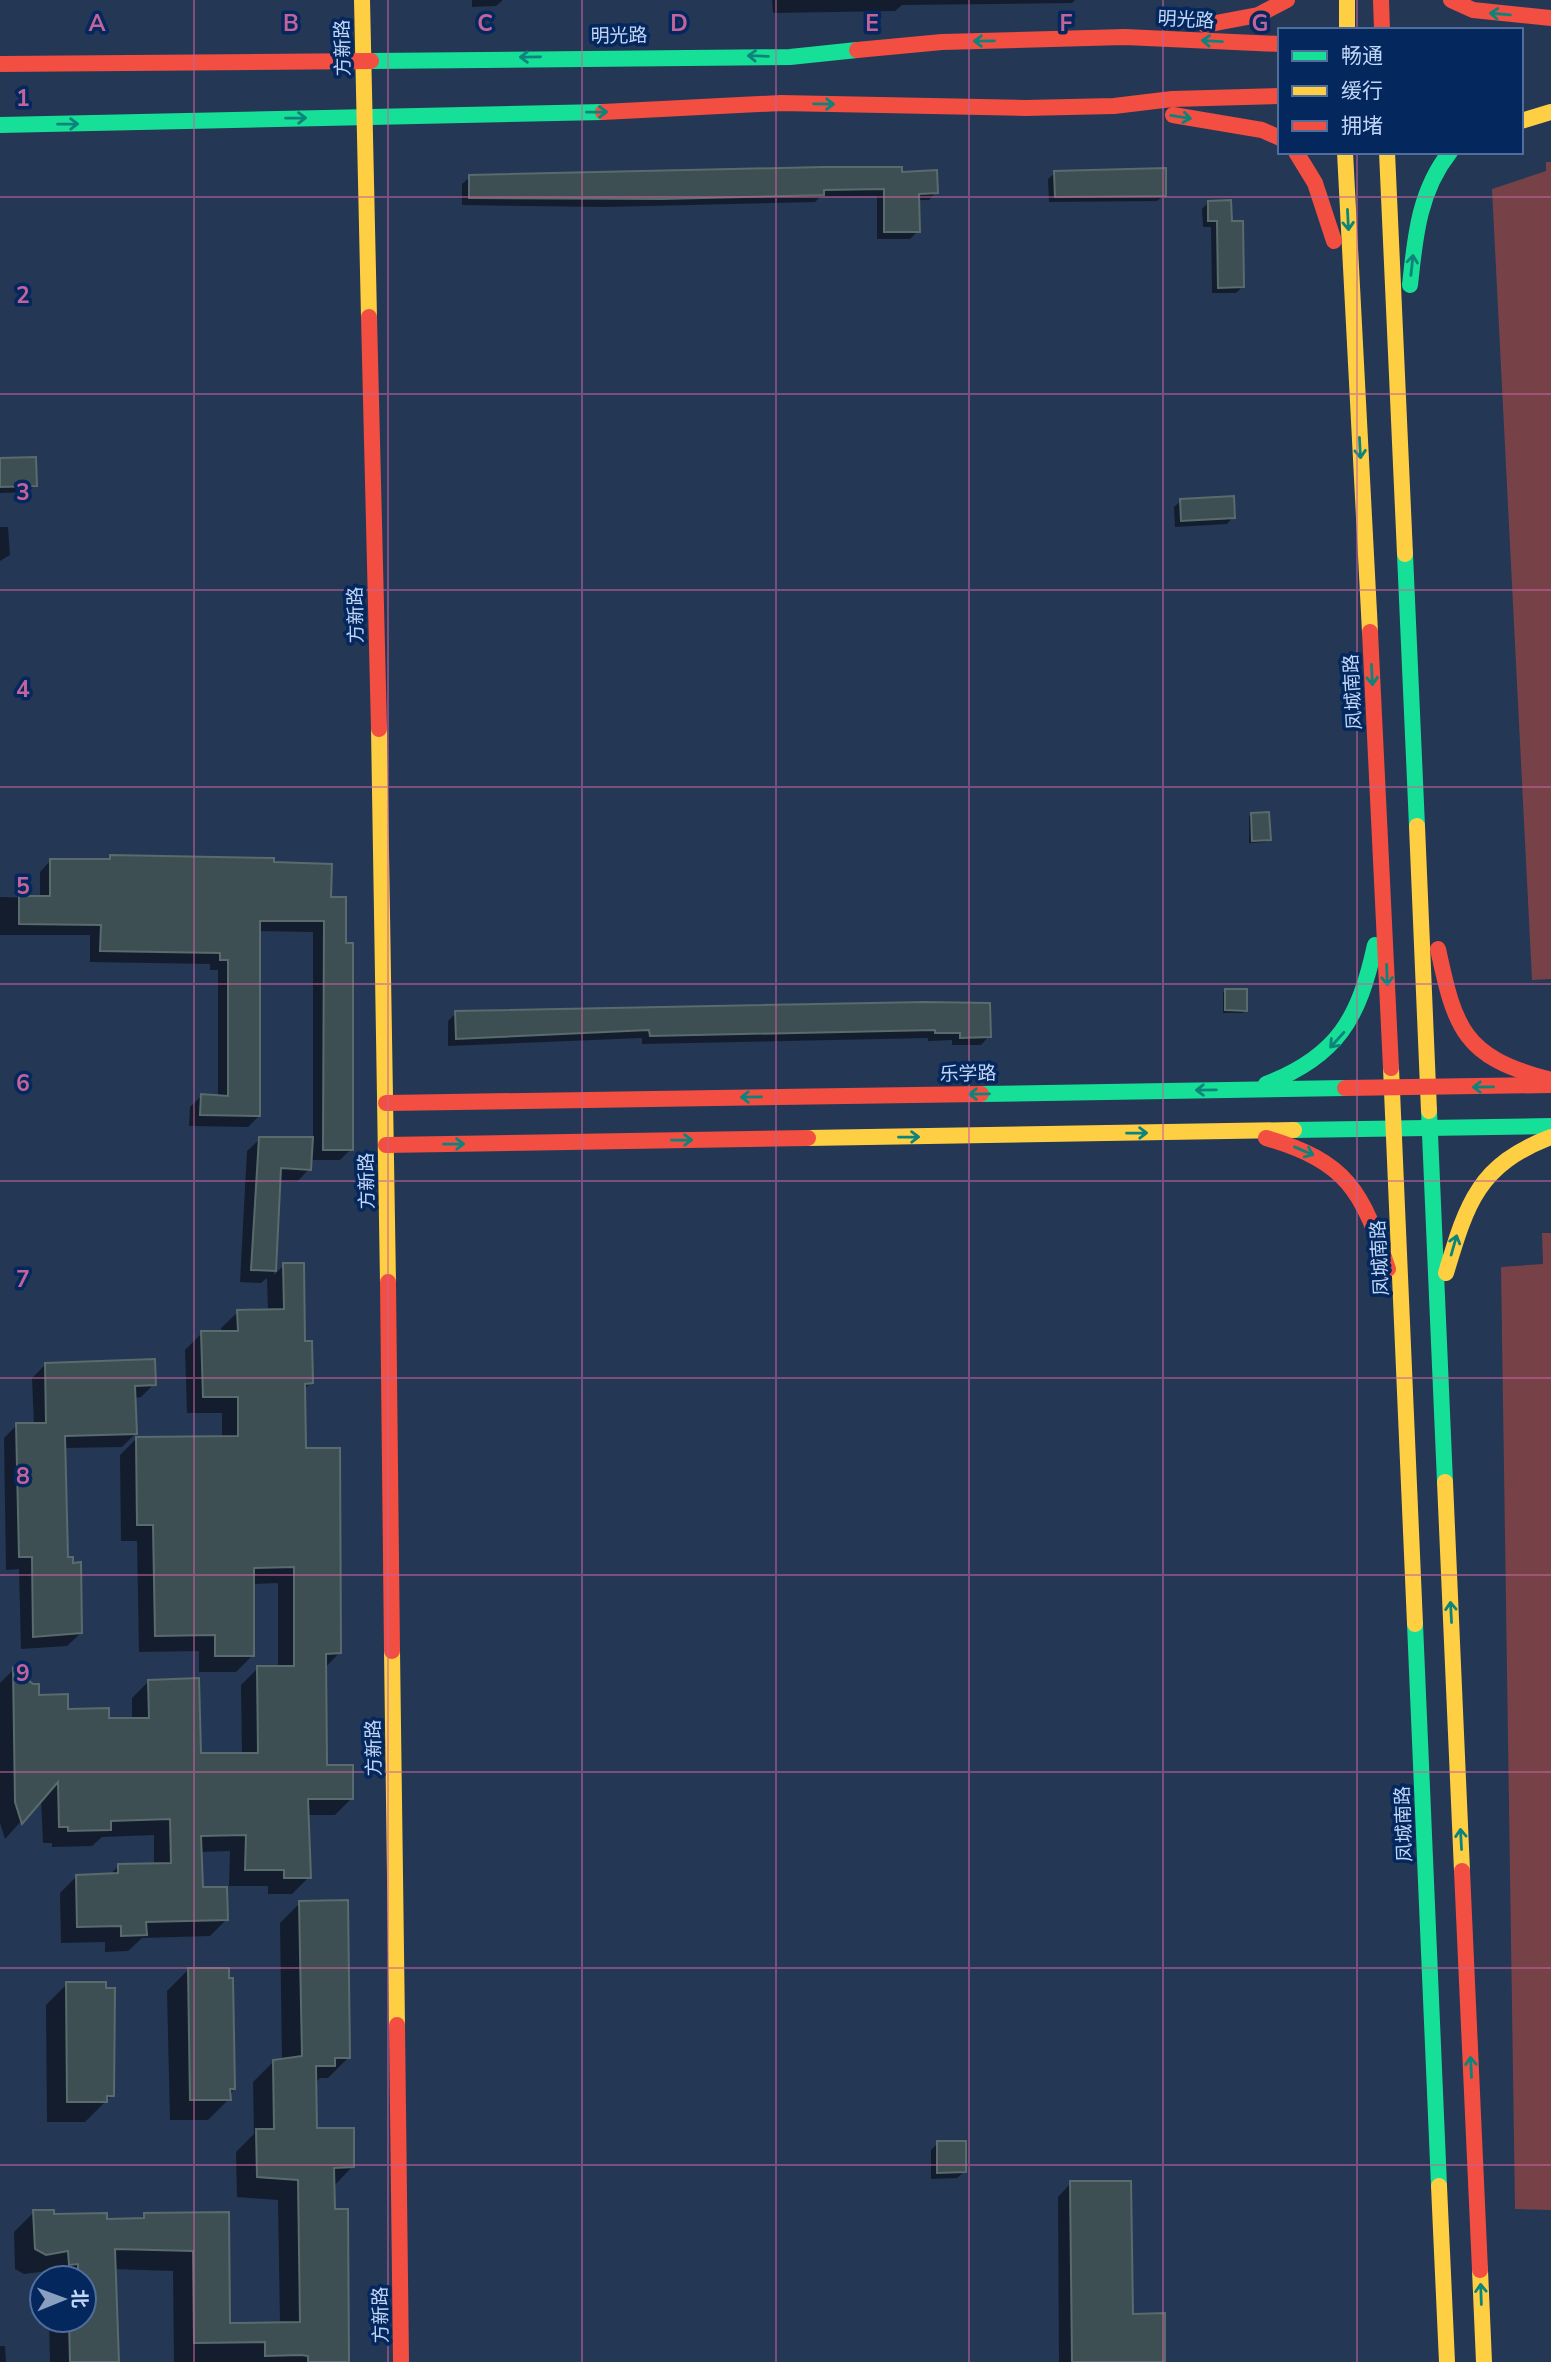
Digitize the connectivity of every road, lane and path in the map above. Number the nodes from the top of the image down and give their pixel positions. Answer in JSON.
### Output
{"nodes":[{"id":1,"x":362,"y":0,"type":"edge"},
{"id":2,"x":1287,"y":0,"type":"edge"},
{"id":3,"x":1347,"y":0,"type":"edge"},
{"id":4,"x":1381,"y":0,"type":"edge"},
{"id":5,"x":1451,"y":0,"type":"edge"},
{"id":6,"x":1551,"y":18,"type":"edge"},
{"id":7,"x":1347,"y":28,"type":"edge"},
{"id":8,"x":1382,"y":28,"type":"edge"},
{"id":9,"x":1125,"y":37,"type":"junction"},
{"id":10,"x":1278,"y":44,"type":"edge"},
{"id":11,"x":363,"y":61,"type":"junction"},
{"id":12,"x":0,"y":64,"type":"edge"},
{"id":13,"x":1278,"y":96,"type":"edge"},
{"id":14,"x":1114,"y":106,"type":"junction"},
{"id":15,"x":1551,"y":112,"type":"edge"},
{"id":16,"x":364,"y":116,"type":"junction"},
{"id":17,"x":1523,"y":120,"type":"edge"},
{"id":18,"x":0,"y":125,"type":"edge"},
{"id":19,"x":1278,"y":137,"type":"edge"},
{"id":20,"x":1298,"y":154,"type":"edge"},
{"id":21,"x":1345,"y":154,"type":"edge"},
{"id":22,"x":1387,"y":154,"type":"edge"},
{"id":23,"x":1449,"y":154,"type":"edge"},
{"id":24,"x":1353,"y":317,"type":"junction"},
{"id":25,"x":1398,"y":406,"type":"junction"},
{"id":26,"x":1383,"y":883,"type":"junction"},
{"id":27,"x":1419,"y":883,"type":"junction"},
{"id":28,"x":1551,"y":1080,"type":"edge"},
{"id":29,"x":1551,"y":1086,"type":"edge"},
{"id":30,"x":1428,"y":1087,"type":"junction"},
{"id":31,"x":1392,"y":1088,"type":"junction"},
{"id":32,"x":1240,"y":1090,"type":"junction"},
{"id":33,"x":386,"y":1103,"type":"junction"},
{"id":34,"x":1551,"y":1126,"type":"edge"},
{"id":35,"x":1430,"y":1128,"type":"junction"},
{"id":36,"x":1394,"y":1129,"type":"junction"},
{"id":37,"x":1238,"y":1132,"type":"junction"},
{"id":38,"x":1551,"y":1137,"type":"edge"},
{"id":39,"x":386,"y":1145,"type":"junction"},
{"id":40,"x":1438,"y":1311,"type":"junction"},
{"id":41,"x":1402,"y":1312,"type":"junction"},
{"id":42,"x":401,"y":2362,"type":"edge"},
{"id":43,"x":1447,"y":2362,"type":"edge"},
{"id":44,"x":1484,"y":2362,"type":"edge"}],
"edges":[{"from":1,"to":11,"type":"street","name":"方新路"},
{"from":2,"to":9,"type":"street"},
{"from":3,"to":7,"type":"street"},
{"from":4,"to":8,"type":"street"},
{"from":6,"to":5,"type":"street","one_way":true},
{"from":10,"to":9,"type":"street","name":"明光路","one_way":true},
{"from":9,"to":11,"type":"street","name":"明光路","one_way":true},
{"from":11,"to":12,"type":"street","name":"明光路"},
{"from":11,"to":16,"type":"street","name":"方新路"},
{"from":13,"to":14,"type":"street"},
{"from":16,"to":14,"type":"street","one_way":true},
{"from":14,"to":19,"type":"street","one_way":true},
{"from":15,"to":17,"type":"street"},
{"from":18,"to":16,"type":"street","one_way":true},
{"from":16,"to":33,"type":"street","name":"方新路"},
{"from":20,"to":24,"type":"street"},
{"from":21,"to":24,"type":"street","name":"凤城南路","one_way":true},
{"from":22,"to":25,"type":"street"},
{"from":25,"to":23,"type":"street","one_way":true},
{"from":24,"to":26,"type":"street","name":"凤城南路","one_way":true},
{"from":25,"to":27,"type":"street"},
{"from":26,"to":31,"type":"street","name":"凤城南路","one_way":true},
{"from":26,"to":32,"type":"street","one_way":true},
{"from":27,"to":28,"type":"street"},
{"from":27,"to":30,"type":"street"},
{"from":29,"to":30,"type":"street","name":"乐学路","one_way":true},
{"from":30,"to":31,"type":"street","name":"乐学路"},
{"from":30,"to":35,"type":"street"},
{"from":31,"to":32,"type":"street","name":"乐学路"},
{"from":31,"to":36,"type":"street","name":"凤城南路"},
{"from":32,"to":33,"type":"street","name":"乐学路","one_way":true},
{"from":33,"to":39,"type":"street","name":"方新路"},
{"from":34,"to":35,"type":"street"},
{"from":35,"to":36,"type":"street"},
{"from":35,"to":40,"type":"street"},
{"from":36,"to":37,"type":"street"},
{"from":36,"to":41,"type":"street","name":"凤城南路"},
{"from":39,"to":37,"type":"street","one_way":true},
{"from":37,"to":41,"type":"street","one_way":true},
{"from":40,"to":38,"type":"street","one_way":true},
{"from":39,"to":42,"type":"street","name":"方新路"},
{"from":44,"to":40,"type":"street","one_way":true},
{"from":41,"to":43,"type":"street","name":"凤城南路"}]}
